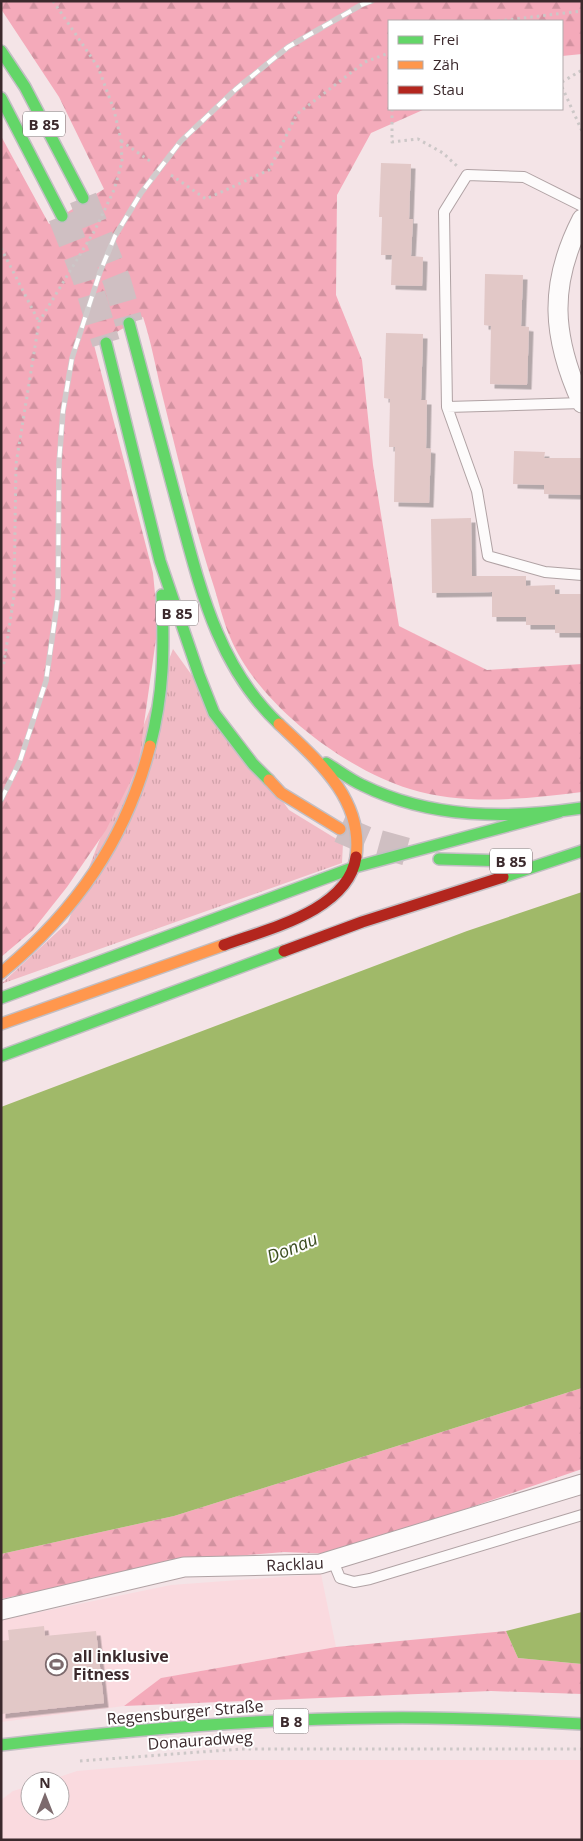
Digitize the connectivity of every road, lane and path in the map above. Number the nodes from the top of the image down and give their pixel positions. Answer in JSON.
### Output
{"nodes":[{"id":1,"x":53,"y":1,"type":"edge"},
{"id":2,"x":582,"y":11,"type":"edge"},
{"id":3,"x":506,"y":20,"type":"edge"},
{"id":4,"x":1,"y":51,"type":"edge"},
{"id":5,"x":388,"y":53,"type":"edge"},
{"id":6,"x":582,"y":70,"type":"edge"},
{"id":7,"x":563,"y":81,"type":"edge"},
{"id":8,"x":563,"y":89,"type":"edge"},
{"id":9,"x":1,"y":98,"type":"edge"},
{"id":10,"x":392,"y":110,"type":"edge"},
{"id":11,"x":582,"y":131,"type":"edge"},
{"id":12,"x":121,"y":140,"type":"junction"},
{"id":13,"x":150,"y":161,"type":"dead end"},
{"id":14,"x":467,"y":174,"type":"junction"},
{"id":15,"x":171,"y":175,"type":"dead end"},
{"id":16,"x":83,"y":198,"type":"tunnel mouth"},
{"id":17,"x":582,"y":206,"type":"edge"},
{"id":18,"x":62,"y":216,"type":"tunnel mouth"},
{"id":19,"x":582,"y":219,"type":"edge"},
{"id":20,"x":1,"y":248,"type":"edge"},
{"id":21,"x":39,"y":322,"type":"junction"},
{"id":22,"x":129,"y":323,"type":"tunnel mouth"},
{"id":23,"x":106,"y":343,"type":"tunnel mouth"},
{"id":24,"x":582,"y":403,"type":"edge"},
{"id":25,"x":446,"y":407,"type":"junction"},
{"id":26,"x":160,"y":561,"type":"junction"},
{"id":27,"x":582,"y":575,"type":"edge"},
{"id":28,"x":1,"y":670,"type":"edge"},
{"id":29,"x":312,"y":755,"type":"junction"},
{"id":30,"x":582,"y":808,"type":"edge"},
{"id":31,"x":558,"y":812,"type":"junction"},
{"id":32,"x":340,"y":829,"type":"tunnel mouth"},
{"id":33,"x":582,"y":850,"type":"edge"},
{"id":34,"x":439,"y":859,"type":"dead end"},
{"id":35,"x":355,"y":867,"type":"junction"},
{"id":36,"x":1,"y":973,"type":"edge"},
{"id":37,"x":1,"y":998,"type":"edge"},
{"id":38,"x":1,"y":1024,"type":"edge"},
{"id":39,"x":1,"y":1056,"type":"edge"},
{"id":40,"x":582,"y":1484,"type":"edge"},
{"id":41,"x":582,"y":1515,"type":"edge"},
{"id":42,"x":332,"y":1561,"type":"junction"},
{"id":43,"x":1,"y":1610,"type":"edge"},
{"id":44,"x":582,"y":1724,"type":"edge"},
{"id":45,"x":1,"y":1745,"type":"edge"},
{"id":46,"x":582,"y":1749,"type":"edge"},
{"id":47,"x":74,"y":1762,"type":"dead end"}],
"edges":[{"from":1,"to":12,"type":"path"},
{"from":2,"to":3,"type":"path"},
{"from":4,"to":16,"type":"main road","number":"B 85"},
{"from":5,"to":15,"type":"path"},
{"from":6,"to":7,"type":"path"},
{"from":8,"to":11,"type":"path"},
{"from":9,"to":18,"type":"main road","number":"B 85"},
{"from":10,"to":14,"type":"path"},
{"from":12,"to":13,"type":"path"},
{"from":12,"to":21,"type":"path"},
{"from":14,"to":17,"type":"lane"},
{"from":14,"to":25,"type":"lane"},
{"from":19,"to":24,"type":"street"},
{"from":20,"to":21,"type":"path"},
{"from":21,"to":28,"type":"path"},
{"from":22,"to":29,"type":"main road","number":"B 85"},
{"from":23,"to":26,"type":"main road","number":"B 85"},
{"from":24,"to":25,"type":"lane"},
{"from":25,"to":27,"type":"lane"},
{"from":26,"to":32,"type":"main road","number":"B 85"},
{"from":26,"to":36,"type":"main road","number":"B 85"},
{"from":29,"to":31,"type":"main road","number":"B 85"},
{"from":29,"to":35,"type":"main road","number":"B 85"},
{"from":30,"to":31,"type":"main road","number":"B 85"},
{"from":31,"to":35,"type":"main road"},
{"from":33,"to":34,"type":"main road","number":"B 85"},
{"from":33,"to":39,"type":"main road"},
{"from":35,"to":37,"type":"main road"},
{"from":35,"to":38,"type":"main road","number":"B 85"},
{"from":40,"to":42,"type":"street","name":"Racklau"},
{"from":41,"to":42,"type":"lane"},
{"from":42,"to":43,"type":"street","name":"Racklau"},
{"from":44,"to":45,"type":"main road","name":"Regensburger Straße","number":"B 8"},
{"from":46,"to":47,"type":"path","name":"Donauradweg"}]}
